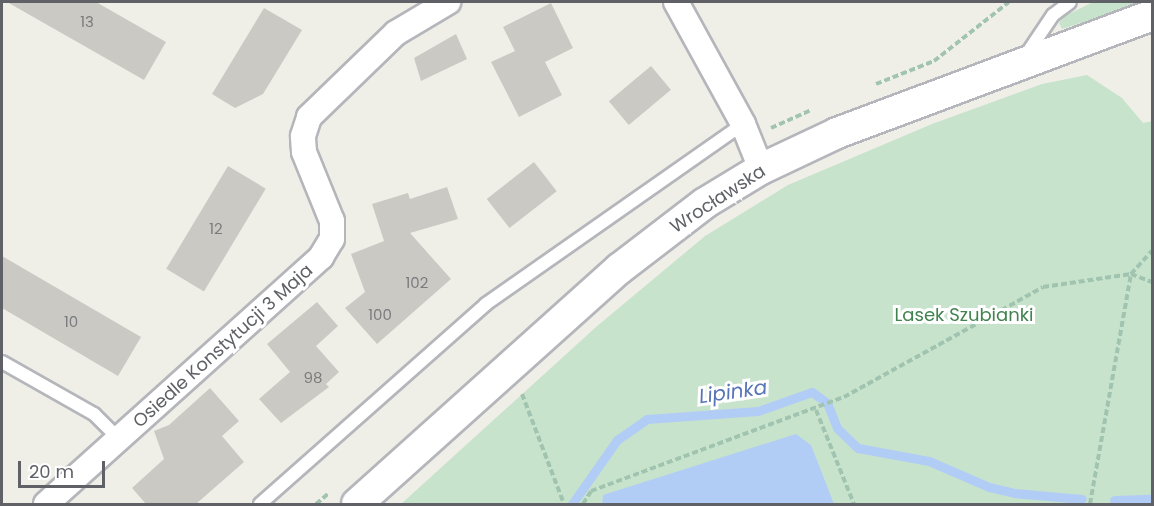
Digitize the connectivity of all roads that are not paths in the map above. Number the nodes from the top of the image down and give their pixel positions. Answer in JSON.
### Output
{"nodes":[{"id":1,"x":676,"y":2,"type":"edge"},
{"id":2,"x":1070,"y":2,"type":"edge"},
{"id":3,"x":432,"y":5,"type":"edge"},
{"id":4,"x":1152,"y":15,"type":"edge"},
{"id":5,"x":1021,"y":62,"type":"junction"},
{"id":6,"x":743,"y":124,"type":"junction"},
{"id":7,"x":761,"y":169,"type":"junction"},
{"id":8,"x":2,"y":362,"type":"edge"},
{"id":9,"x":119,"y":439,"type":"junction"},
{"id":10,"x":46,"y":504,"type":"edge"},
{"id":11,"x":260,"y":504,"type":"edge"},
{"id":12,"x":357,"y":504,"type":"edge"}],
"edges":[{"from":1,"to":6,"type":"street"},
{"from":2,"to":5,"type":"lane"},
{"from":3,"to":9,"type":"street","name":"Osiedle Konstytucji 3 Maja"},
{"from":4,"to":5,"type":"street","name":"Wrocławska"},
{"from":5,"to":7,"type":"street","name":"Wrocławska"},
{"from":6,"to":7,"type":"street"},
{"from":6,"to":11,"type":"lane"},
{"from":7,"to":12,"type":"street","name":"Wrocławska"},
{"from":8,"to":9,"type":"lane","name":"Osiedle Konstytucji 3 Maja"},
{"from":9,"to":10,"type":"street","name":"Osiedle Konstytucji 3 Maja"}]}
